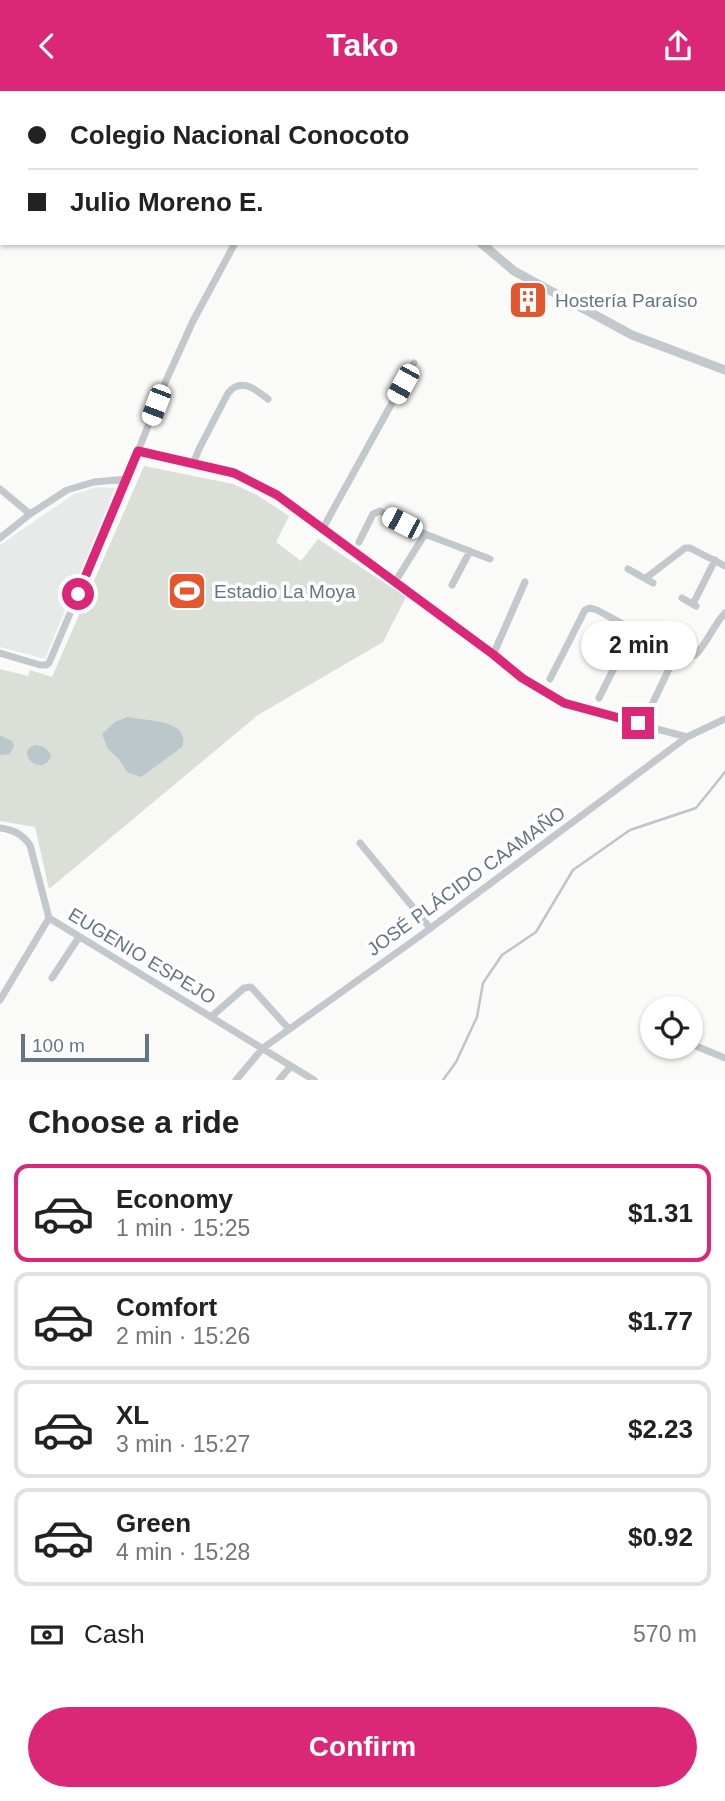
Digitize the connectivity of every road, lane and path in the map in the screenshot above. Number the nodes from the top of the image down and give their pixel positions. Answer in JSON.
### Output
{"nodes":[{"id":1,"x":234,"y":245,"type":"edge"},
{"id":2,"x":483,"y":245,"type":"edge"},
{"id":3,"x":414,"y":363,"type":"dead end"},
{"id":4,"x":725,"y":370,"type":"edge"},
{"id":5,"x":268,"y":399,"type":"dead end"},
{"id":6,"x":138,"y":451,"type":"junction"},
{"id":7,"x":194,"y":464,"type":"junction"},
{"id":8,"x":127,"y":479,"type":"junction"},
{"id":9,"x":0,"y":489,"type":"edge"},
{"id":10,"x":30,"y":514,"type":"junction"},
{"id":11,"x":322,"y":530,"type":"junction"},
{"id":12,"x":425,"y":534,"type":"junction"},
{"id":13,"x":0,"y":538,"type":"edge"},
{"id":14,"x":359,"y":542,"type":"dead end"},
{"id":15,"x":470,"y":551,"type":"junction"},
{"id":16,"x":490,"y":559,"type":"dead end"},
{"id":17,"x":715,"y":560,"type":"junction"},
{"id":18,"x":725,"y":566,"type":"edge"},
{"id":19,"x":628,"y":569,"type":"dead end"},
{"id":20,"x":395,"y":582,"type":"junction"},
{"id":21,"x":525,"y":582,"type":"dead end"},
{"id":22,"x":452,"y":585,"type":"dead end"},
{"id":23,"x":682,"y":598,"type":"dead end"},
{"id":24,"x":724,"y":614,"type":"edge"},
{"id":25,"x":634,"y":630,"type":"junction"},
{"id":26,"x":0,"y":653,"type":"edge"},
{"id":27,"x":676,"y":653,"type":"junction"},
{"id":28,"x":494,"y":655,"type":"junction"},
{"id":29,"x":551,"y":678,"type":"dead end"},
{"id":30,"x":599,"y":698,"type":"dead end"},
{"id":31,"x":648,"y":713,"type":"dead end"},
{"id":32,"x":725,"y":719,"type":"edge"},
{"id":33,"x":687,"y":737,"type":"junction"},
{"id":34,"x":0,"y":828,"type":"edge"},
{"id":35,"x":360,"y":843,"type":"dead end"},
{"id":36,"x":49,"y":918,"type":"junction"},
{"id":37,"x":430,"y":928,"type":"junction"},
{"id":38,"x":79,"y":937,"type":"junction"},
{"id":39,"x":52,"y":978,"type":"dead end"},
{"id":40,"x":0,"y":1000,"type":"edge"},
{"id":41,"x":211,"y":1017,"type":"junction"},
{"id":42,"x":289,"y":1029,"type":"junction"},
{"id":43,"x":263,"y":1048,"type":"junction"},
{"id":44,"x":703,"y":1049,"type":"edge"},
{"id":45,"x":725,"y":1058,"type":"edge"},
{"id":46,"x":291,"y":1066,"type":"junction"},
{"id":47,"x":236,"y":1080,"type":"edge"},
{"id":48,"x":279,"y":1080,"type":"edge"},
{"id":49,"x":314,"y":1080,"type":"edge"}],
"edges":[{"from":1,"to":6,"type":"street"},
{"from":2,"to":4,"type":"street"},
{"from":3,"to":11,"type":"street"},
{"from":5,"to":7,"type":"street"},
{"from":6,"to":7,"type":"street"},
{"from":6,"to":8,"type":"street"},
{"from":7,"to":11,"type":"street"},
{"from":8,"to":10,"type":"street"},
{"from":8,"to":26,"type":"street"},
{"from":9,"to":10,"type":"street"},
{"from":10,"to":13,"type":"street"},
{"from":11,"to":20,"type":"street"},
{"from":12,"to":14,"type":"street"},
{"from":12,"to":15,"type":"street"},
{"from":12,"to":20,"type":"street"},
{"from":15,"to":16,"type":"street"},
{"from":15,"to":22,"type":"street"},
{"from":17,"to":18,"type":"street"},
{"from":17,"to":19,"type":"street"},
{"from":17,"to":23,"type":"street"},
{"from":20,"to":28,"type":"street"},
{"from":21,"to":28,"type":"street"},
{"from":24,"to":27,"type":"street"},
{"from":25,"to":27,"type":"street"},
{"from":25,"to":29,"type":"street"},
{"from":25,"to":30,"type":"street"},
{"from":27,"to":31,"type":"street"},
{"from":28,"to":33,"type":"street"},
{"from":32,"to":33,"type":"street","name":"JOSÉ PLÁCIDO CAAMAÑO"},
{"from":33,"to":37,"type":"street","name":"JOSÉ PLÁCIDO CAAMAÑO"},
{"from":34,"to":36,"type":"street","name":"EUGENIO ESPEJO"},
{"from":35,"to":37,"type":"street"},
{"from":36,"to":38,"type":"street","name":"EUGENIO ESPEJO"},
{"from":36,"to":40,"type":"street"},
{"from":37,"to":42,"type":"street","name":"JOSÉ PLÁCIDO CAAMAÑO"},
{"from":38,"to":39,"type":"street"},
{"from":38,"to":41,"type":"street","name":"EUGENIO ESPEJO"},
{"from":41,"to":42,"type":"street"},
{"from":41,"to":43,"type":"street","name":"EUGENIO ESPEJO"},
{"from":42,"to":43,"type":"street","name":"JOSÉ PLÁCIDO CAAMAÑO"},
{"from":43,"to":46,"type":"street","name":"EUGENIO ESPEJO"},
{"from":43,"to":47,"type":"street","name":"JOSÉ PLÁCIDO CAAMAÑO"},
{"from":44,"to":45,"type":"street"},
{"from":46,"to":48,"type":"street"},
{"from":46,"to":49,"type":"street","name":"EUGENIO ESPEJO"}]}
